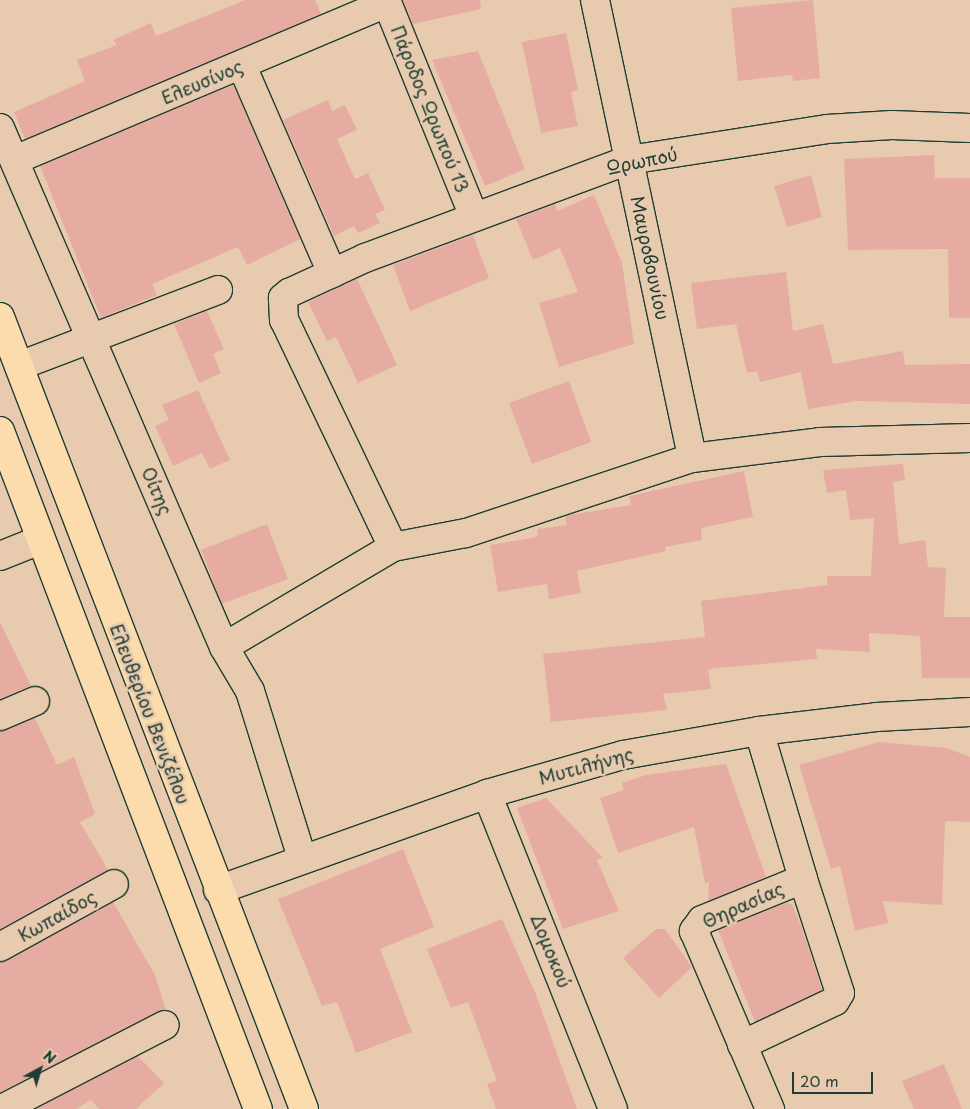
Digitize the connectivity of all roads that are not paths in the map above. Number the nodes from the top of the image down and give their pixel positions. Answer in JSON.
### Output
{"nodes":[{"id":1,"x":595,"y":0,"type":"edge"},
{"id":2,"x":387,"y":1,"type":"edge"},
{"id":3,"x":242,"y":66,"type":"junction"},
{"id":4,"x":0,"y":128,"type":"edge"},
{"id":5,"x":970,"y":128,"type":"edge"},
{"id":6,"x":15,"y":160,"type":"junction"},
{"id":7,"x":629,"y":160,"type":"junction"},
{"id":8,"x":474,"y":217,"type":"junction"},
{"id":9,"x":332,"y":273,"type":"junction"},
{"id":10,"x":218,"y":290,"type":"dead end"},
{"id":11,"x":0,"y":317,"type":"edge"},
{"id":12,"x":92,"y":339,"type":"junction"},
{"id":13,"x":19,"y":366,"type":"junction"},
{"id":14,"x":0,"y":431,"type":"edge"},
{"id":15,"x":970,"y":438,"type":"edge"},
{"id":16,"x":692,"y":458,"type":"junction"},
{"id":17,"x":40,"y":540,"type":"junction"},
{"id":18,"x":393,"y":547,"type":"junction"},
{"id":19,"x":0,"y":556,"type":"edge"},
{"id":20,"x":224,"y":647,"type":"junction"},
{"id":21,"x":36,"y":701,"type":"dead end"},
{"id":22,"x":970,"y":712,"type":"edge"},
{"id":23,"x":0,"y":716,"type":"edge"},
{"id":24,"x":759,"y":731,"type":"junction"},
{"id":25,"x":487,"y":794,"type":"junction"},
{"id":26,"x":302,"y":858,"type":"junction"},
{"id":27,"x":803,"y":879,"type":"junction"},
{"id":28,"x":114,"y":884,"type":"dead end"},
{"id":29,"x":218,"y":890,"type":"junction"},
{"id":30,"x":0,"y":947,"type":"edge"},
{"id":31,"x":165,"y":1025,"type":"dead end"},
{"id":32,"x":742,"y":1045,"type":"junction"},
{"id":33,"x":2,"y":1109,"type":"edge"},
{"id":34,"x":258,"y":1109,"type":"edge"},
{"id":35,"x":304,"y":1109,"type":"edge"},
{"id":36,"x":613,"y":1109,"type":"edge"},
{"id":37,"x":770,"y":1109,"type":"edge"}],
"edges":[{"from":1,"to":7,"type":"street","name":"Μαυροβουνίου"},
{"from":2,"to":3,"type":"street","name":"Ελευσίνος"},
{"from":2,"to":8,"type":"street","name":"Πάροδος Ωρωπού 13"},
{"from":3,"to":6,"type":"street","name":"Ελευσίνος"},
{"from":3,"to":9,"type":"street"},
{"from":4,"to":6,"type":"street","name":"Οίτης"},
{"from":5,"to":7,"type":"street","name":"Ωρωπού"},
{"from":6,"to":12,"type":"street","name":"Οίτης"},
{"from":7,"to":8,"type":"street","name":"Ωρωπού"},
{"from":7,"to":16,"type":"street","name":"Μαυροβουνίου"},
{"from":8,"to":9,"type":"street","name":"Ωρωπού"},
{"from":9,"to":18,"type":"street","name":"Ωρωπού"},
{"from":10,"to":12,"type":"street"},
{"from":11,"to":13,"type":"main road","name":"Ελευθερίου Βενιζέλου"},
{"from":12,"to":13,"type":"street"},
{"from":12,"to":20,"type":"street","name":"Οίτης"},
{"from":13,"to":29,"type":"main road","name":"Ελευθερίου Βενιζέλου"},
{"from":14,"to":17,"type":"main road"},
{"from":15,"to":16,"type":"street"},
{"from":16,"to":18,"type":"street"},
{"from":17,"to":19,"type":"street"},
{"from":17,"to":34,"type":"main road"},
{"from":18,"to":20,"type":"street"},
{"from":20,"to":26,"type":"street","name":"Οίτης"},
{"from":21,"to":23,"type":"street"},
{"from":22,"to":24,"type":"street","name":"Μυτιλήνης"},
{"from":24,"to":25,"type":"street","name":"Μυτιλήνης"},
{"from":24,"to":27,"type":"street","name":"Θηρασίας"},
{"from":25,"to":26,"type":"street","name":"Μυτιλήνης"},
{"from":25,"to":36,"type":"street","name":"Δομοκού"},
{"from":26,"to":29,"type":"street","name":"Μυτιλήνης"},
{"from":27,"to":32,"type":"street"},
{"from":27,"to":32,"type":"street","name":"Θηρασίας"},
{"from":28,"to":30,"type":"street","name":"Κωπαίδος"},
{"from":29,"to":35,"type":"main road","name":"Ελευθερίου Βενιζέλου"},
{"from":31,"to":33,"type":"street"},
{"from":32,"to":37,"type":"street","name":"Θηρασίας"}]}
